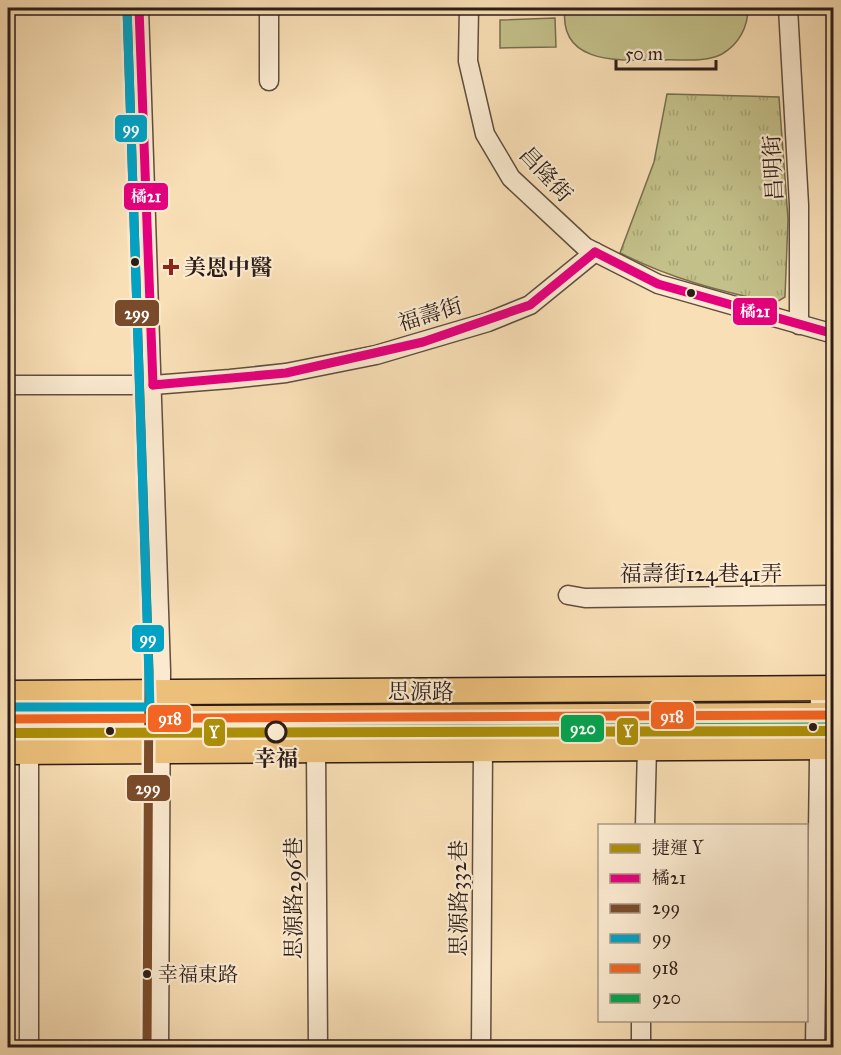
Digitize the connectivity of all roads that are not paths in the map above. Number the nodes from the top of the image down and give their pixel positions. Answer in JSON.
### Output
{"nodes":[{"id":1,"x":140,"y":8,"type":"edge"},
{"id":2,"x":269,"y":8,"type":"edge"},
{"id":3,"x":469,"y":8,"type":"edge"},
{"id":4,"x":788,"y":8,"type":"edge"},
{"id":5,"x":269,"y":81,"type":"dead end"},
{"id":6,"x":595,"y":252,"type":"junction"},
{"id":7,"x":799,"y":325,"type":"junction"},
{"id":8,"x":834,"y":334,"type":"edge"},
{"id":9,"x":8,"y":385,"type":"edge"},
{"id":10,"x":153,"y":385,"type":"junction"},
{"id":11,"x":568,"y":595,"type":"dead end"},
{"id":12,"x":834,"y":595,"type":"edge"},
{"id":13,"x":827,"y":688,"type":"edge"},
{"id":14,"x":8,"y":693,"type":"edge"},
{"id":15,"x":162,"y":693,"type":"junction"},
{"id":16,"x":827,"y":715,"type":"edge"},
{"id":17,"x":8,"y":719,"type":"edge"},
{"id":18,"x":162,"y":719,"type":"junction"},
{"id":19,"x":826,"y":747,"type":"edge"},
{"id":20,"x":483,"y":748,"type":"junction"},
{"id":21,"x":647,"y":748,"type":"junction"},
{"id":22,"x":316,"y":749,"type":"junction"},
{"id":23,"x":161,"y":750,"type":"junction"},
{"id":24,"x":18,"y":752,"type":"edge"},
{"id":25,"x":645,"y":824,"type":"edge"},
{"id":26,"x":825,"y":889,"type":"edge"},
{"id":27,"x":641,"y":1022,"type":"edge"},
{"id":28,"x":29,"y":1047,"type":"edge"},
{"id":29,"x":159,"y":1047,"type":"edge"},
{"id":30,"x":318,"y":1047,"type":"edge"},
{"id":31,"x":481,"y":1047,"type":"edge"},
{"id":32,"x":641,"y":1047,"type":"edge"},
{"id":33,"x":815,"y":1047,"type":"edge"}],
"edges":[{"from":1,"to":10,"type":"street"},
{"from":2,"to":5,"type":"street"},
{"from":3,"to":6,"type":"street","name":"昌隆街"},
{"from":4,"to":7,"type":"street","name":"昌明街"},
{"from":6,"to":7,"type":"street"},
{"from":6,"to":10,"type":"street","name":"福壽街"},
{"from":7,"to":8,"type":"street"},
{"from":9,"to":10,"type":"street","name":"福壽街"},
{"from":10,"to":15,"type":"street"},
{"from":11,"to":12,"type":"street","name":"福壽街124巷41弄"},
{"from":13,"to":15,"type":"main road","name":"思源路"},
{"from":13,"to":16,"type":"street"},
{"from":14,"to":15,"type":"main road","name":"思源路"},
{"from":15,"to":18,"type":"street"},
{"from":16,"to":18,"type":"main road","name":"思源路"},
{"from":16,"to":19,"type":"street"},
{"from":17,"to":18,"type":"main road","name":"思源路"},
{"from":18,"to":23,"type":"street"},
{"from":19,"to":21,"type":"main road"},
{"from":19,"to":26,"type":"street"},
{"from":20,"to":21,"type":"main road"},
{"from":20,"to":22,"type":"main road"},
{"from":20,"to":31,"type":"street","name":"思源路332巷"},
{"from":21,"to":25,"type":"street"},
{"from":22,"to":23,"type":"main road"},
{"from":22,"to":30,"type":"street","name":"思源路296巷"},
{"from":23,"to":24,"type":"main road"},
{"from":23,"to":29,"type":"street"},
{"from":24,"to":28,"type":"street"},
{"from":26,"to":33,"type":"street"},
{"from":27,"to":32,"type":"street"}]}
